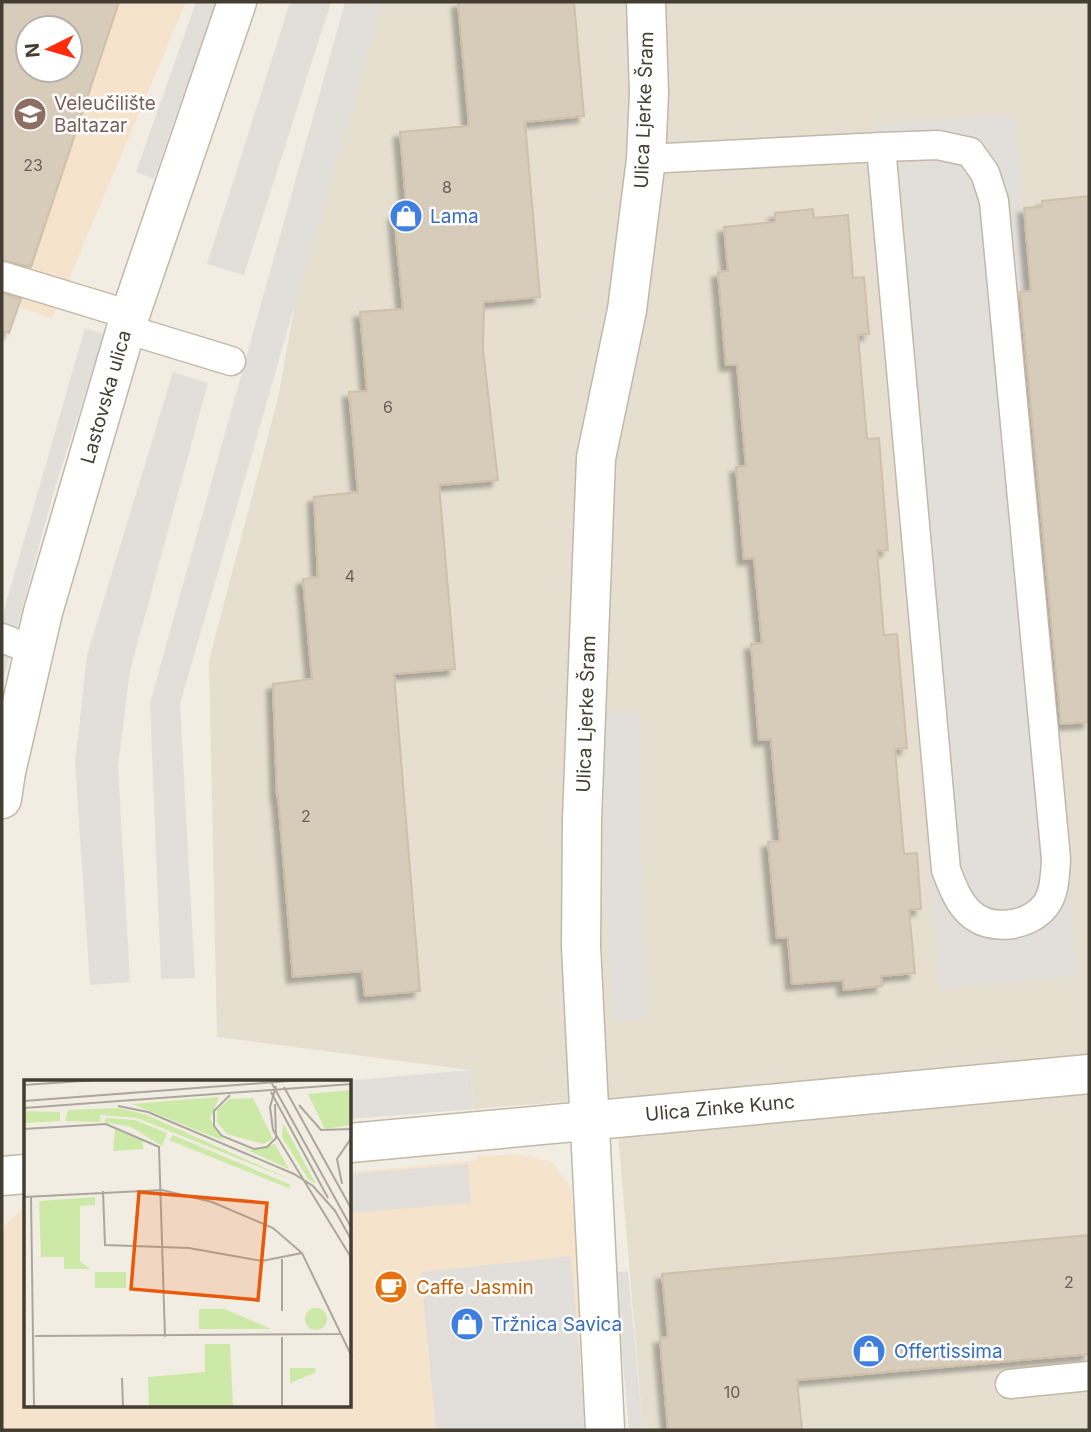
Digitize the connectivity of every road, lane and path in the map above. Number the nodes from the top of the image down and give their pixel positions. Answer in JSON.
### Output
{"nodes":[{"id":1,"x":237,"y":2,"type":"edge"},
{"id":2,"x":646,"y":2,"type":"edge"},
{"id":3,"x":881,"y":147,"type":"junction"},
{"id":4,"x":646,"y":159,"type":"junction"},
{"id":5,"x":2,"y":276,"type":"edge"},
{"id":6,"x":128,"y":322,"type":"junction"},
{"id":7,"x":231,"y":361,"type":"dead end"},
{"id":8,"x":18,"y":645,"type":"edge"},
{"id":9,"x":2,"y":799,"type":"edge"},
{"id":10,"x":1089,"y":1074,"type":"edge"},
{"id":11,"x":589,"y":1121,"type":"junction"},
{"id":12,"x":352,"y":1143,"type":"edge"},
{"id":13,"x":24,"y":1174,"type":"edge"},
{"id":14,"x":2,"y":1176,"type":"edge"},
{"id":15,"x":1089,"y":1376,"type":"edge"},
{"id":16,"x":1010,"y":1384,"type":"dead end"},
{"id":17,"x":605,"y":1430,"type":"edge"}],
"edges":[{"from":1,"to":6,"type":"street","name":"Lastovska ulica"},
{"from":2,"to":4,"type":"street","name":"Ulica Ljerke Šram"},
{"from":3,"to":3,"type":"lane"},
{"from":3,"to":4,"type":"lane"},
{"from":4,"to":11,"type":"street","name":"Ulica Ljerke Šram"},
{"from":5,"to":6,"type":"lane"},
{"from":6,"to":7,"type":"lane"},
{"from":6,"to":8,"type":"street","name":"Lastovska ulica"},
{"from":8,"to":9,"type":"street","name":"Lastovska ulica"},
{"from":10,"to":11,"type":"street","name":"Ulica Zinke Kunc"},
{"from":11,"to":12,"type":"street","name":"Ulica Zinke Kunc"},
{"from":11,"to":17,"type":"street","name":"Ulica Ljerke Šram"},
{"from":13,"to":14,"type":"street"},
{"from":15,"to":16,"type":"lane"}]}
